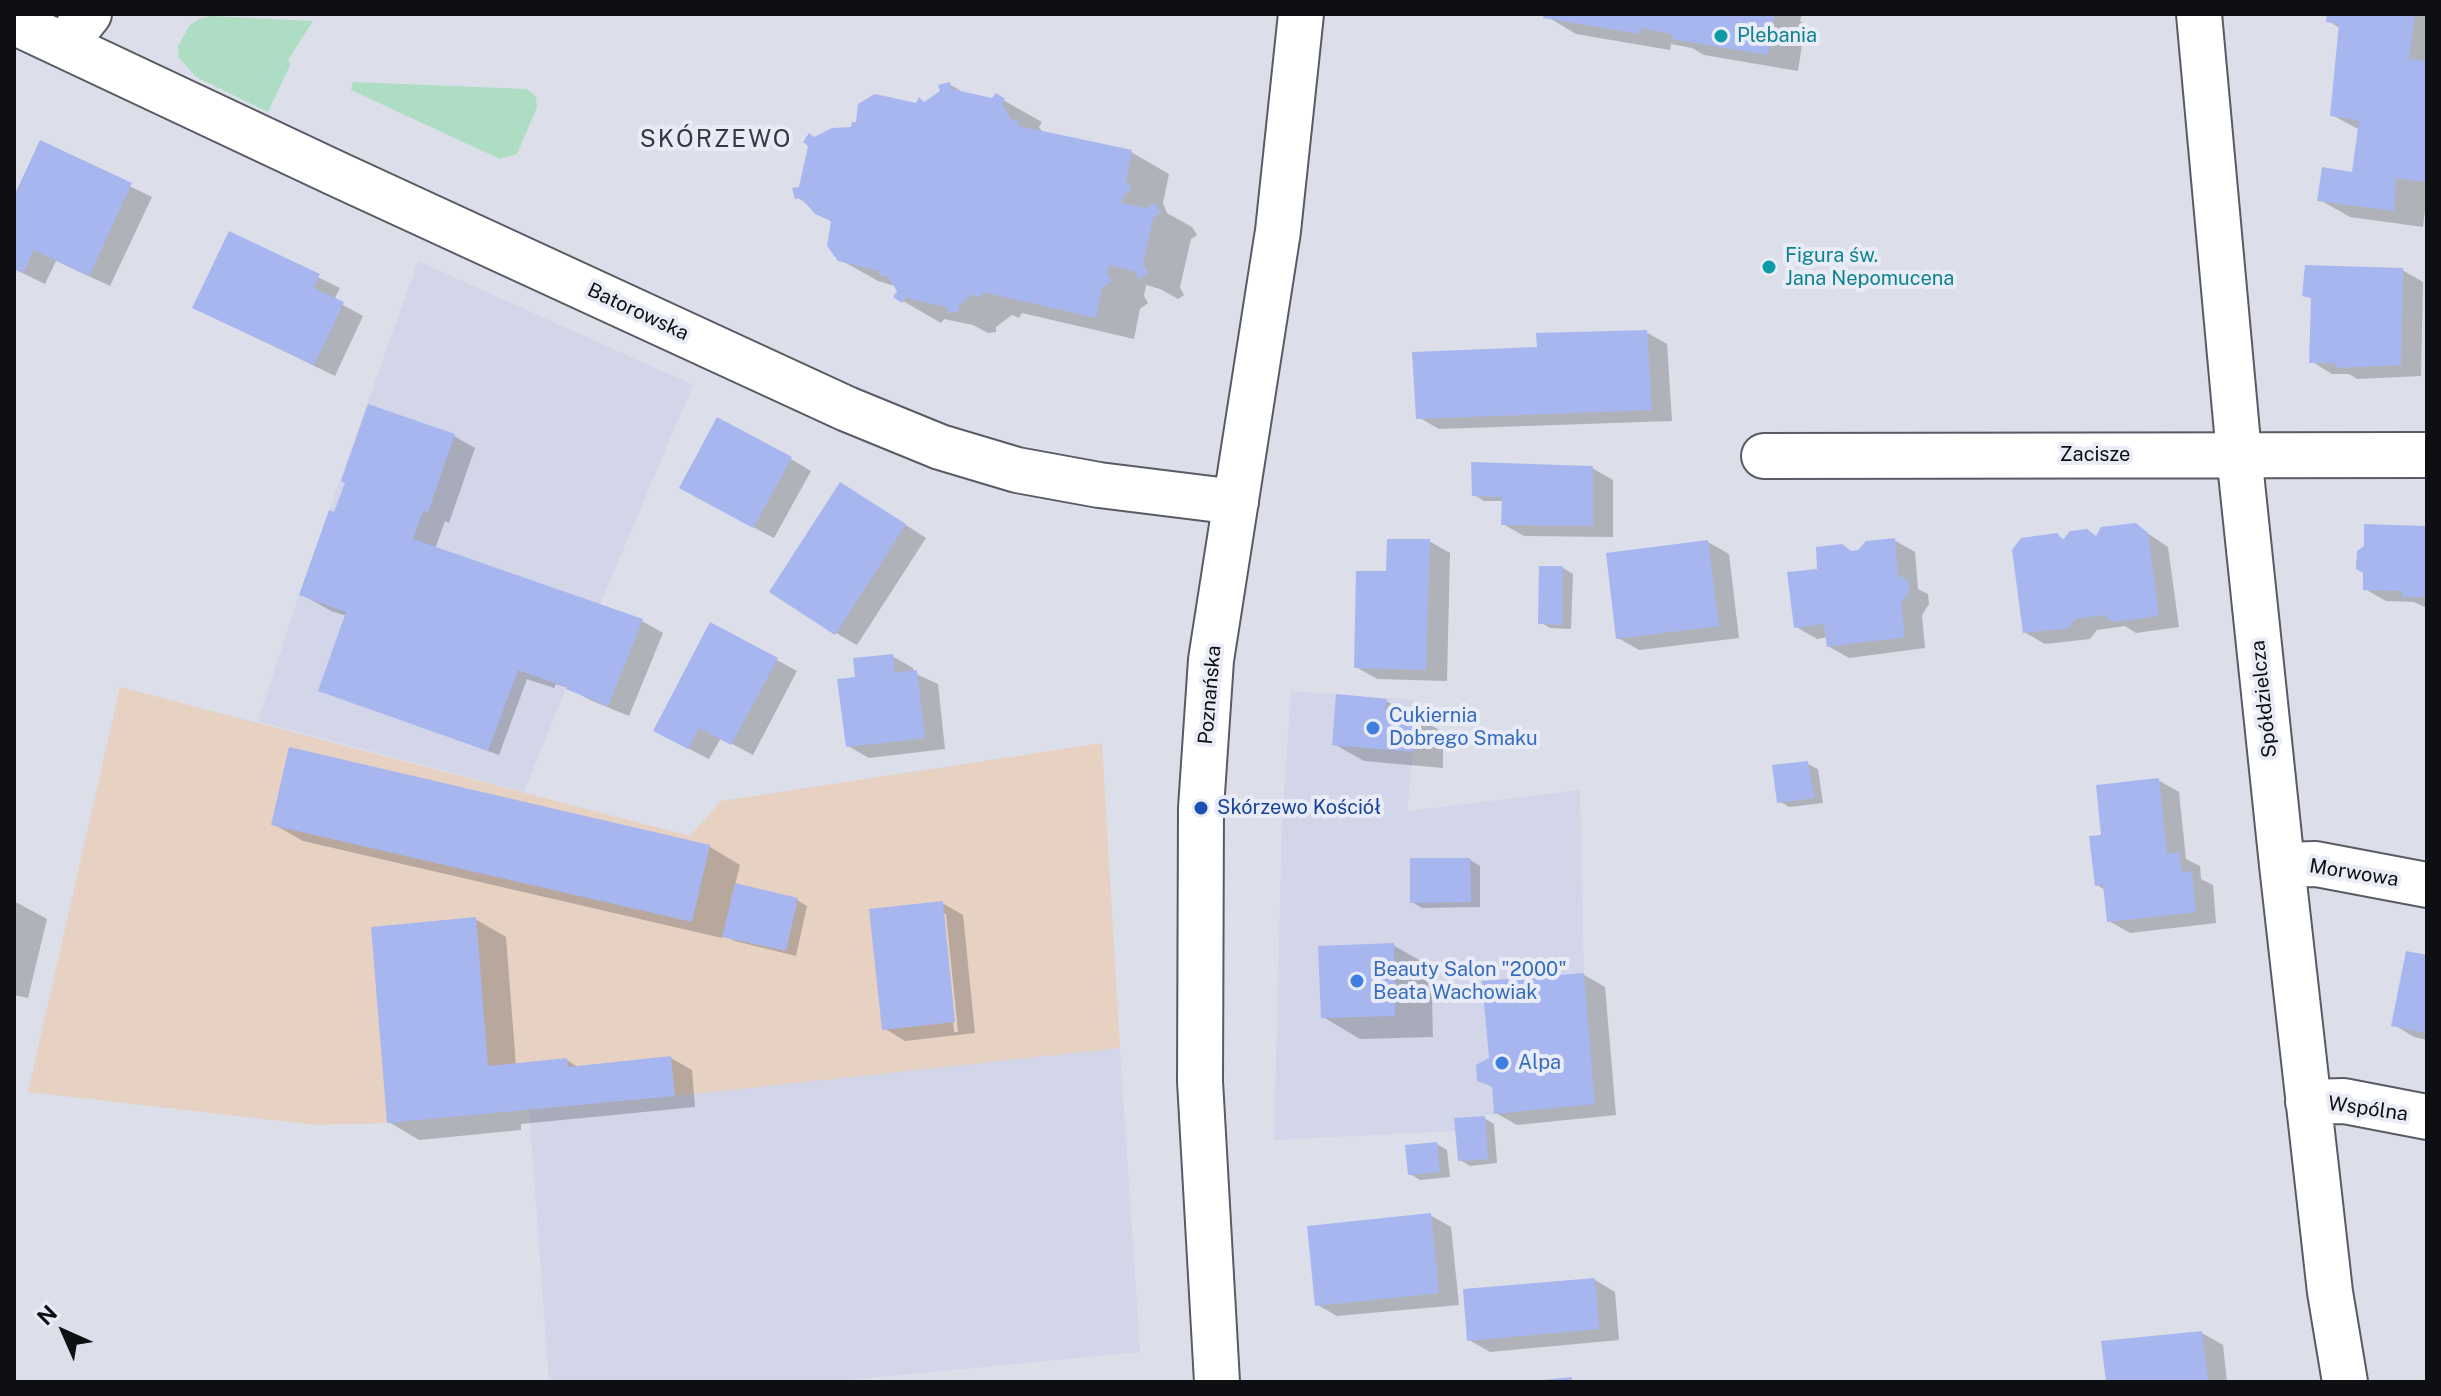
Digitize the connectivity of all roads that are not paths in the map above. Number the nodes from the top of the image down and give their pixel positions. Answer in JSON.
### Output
{"nodes":[{"id":1,"x":1301,"y":14,"type":"edge"},
{"id":2,"x":2199,"y":14,"type":"edge"},
{"id":3,"x":14,"y":22,"type":"edge"},
{"id":4,"x":77,"y":29,"type":"edge"},
{"id":5,"x":2239,"y":454,"type":"junction"},
{"id":6,"x":2427,"y":455,"type":"edge"},
{"id":7,"x":1764,"y":456,"type":"dead end"},
{"id":8,"x":1236,"y":502,"type":"junction"},
{"id":9,"x":2282,"y":865,"type":"junction"},
{"id":10,"x":2427,"y":885,"type":"edge"},
{"id":11,"x":2308,"y":1102,"type":"junction"},
{"id":12,"x":2427,"y":1117,"type":"edge"},
{"id":13,"x":1217,"y":1382,"type":"edge"},
{"id":14,"x":2345,"y":1382,"type":"edge"}],
"edges":[{"from":1,"to":8,"type":"street","name":"Poznańska"},
{"from":2,"to":5,"type":"street","name":"Spółdzielcza"},
{"from":3,"to":4,"type":"street","name":"Batorowska"},
{"from":4,"to":8,"type":"street","name":"Batorowska"},
{"from":5,"to":6,"type":"street","name":"Zacisze"},
{"from":5,"to":7,"type":"street","name":"Zacisze"},
{"from":5,"to":9,"type":"street","name":"Spółdzielcza"},
{"from":8,"to":13,"type":"street","name":"Poznańska"},
{"from":9,"to":10,"type":"street","name":"Morwowa"},
{"from":9,"to":11,"type":"street","name":"Spółdzielcza"},
{"from":11,"to":12,"type":"street","name":"Wspólna"},
{"from":11,"to":14,"type":"street","name":"Spółdzielcza"}]}
